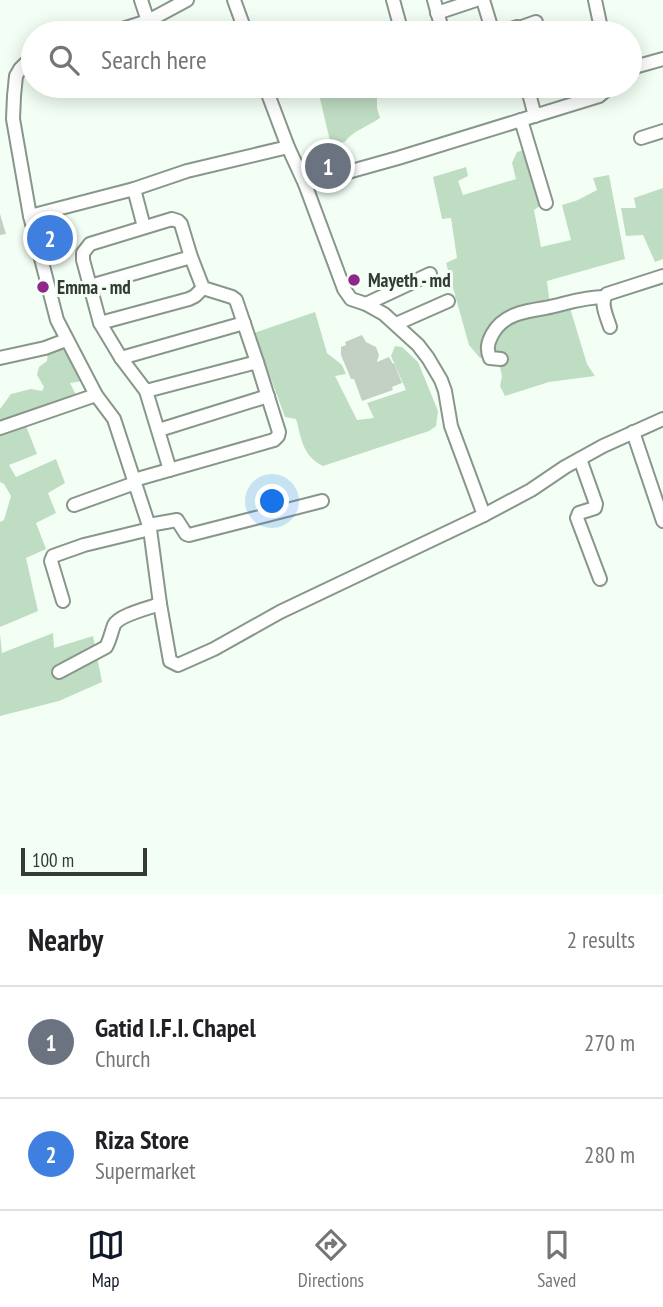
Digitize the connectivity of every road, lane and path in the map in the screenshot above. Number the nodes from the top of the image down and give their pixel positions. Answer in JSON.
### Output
{"nodes":[{"id":1,"x":141,"y":0,"type":"edge"},
{"id":2,"x":187,"y":0,"type":"edge"},
{"id":3,"x":234,"y":0,"type":"edge"},
{"id":4,"x":393,"y":0,"type":"edge"},
{"id":5,"x":476,"y":0,"type":"edge"},
{"id":6,"x":484,"y":0,"type":"edge"},
{"id":7,"x":595,"y":0,"type":"edge"},
{"id":8,"x":436,"y":6,"type":"edge"},
{"id":9,"x":148,"y":21,"type":"joint"},
{"id":10,"x":242,"y":21,"type":"edge"},
{"id":11,"x":399,"y":21,"type":"edge"},
{"id":12,"x":490,"y":21,"type":"edge"},
{"id":13,"x":599,"y":21,"type":"edge"},
{"id":14,"x":663,"y":59,"type":"edge"},
{"id":15,"x":642,"y":65,"type":"edge"},
{"id":16,"x":21,"y":68,"type":"edge"},
{"id":17,"x":270,"y":98,"type":"edge"},
{"id":18,"x":530,"y":98,"type":"edge"},
{"id":19,"x":593,"y":98,"type":"edge"},
{"id":20,"x":535,"y":116,"type":"junction"},
{"id":21,"x":7,"y":120,"type":"edge"},
{"id":22,"x":520,"y":120,"type":"junction"},
{"id":23,"x":663,"y":131,"type":"edge"},
{"id":24,"x":641,"y":138,"type":"dead end"},
{"id":25,"x":288,"y":147,"type":"junction"},
{"id":26,"x":305,"y":184,"type":"junction"},
{"id":27,"x":134,"y":189,"type":"junction"},
{"id":28,"x":546,"y":203,"type":"dead end"},
{"id":29,"x":30,"y":216,"type":"junction"},
{"id":30,"x":144,"y":227,"type":"junction"},
{"id":31,"x":191,"y":257,"type":"junction"},
{"id":32,"x":430,"y":274,"type":"dead end"},
{"id":33,"x":663,"y":276,"type":"edge"},
{"id":34,"x":90,"y":286,"type":"junction"},
{"id":35,"x":203,"y":288,"type":"junction"},
{"id":36,"x":604,"y":297,"type":"junction"},
{"id":37,"x":448,"y":301,"type":"dead end"},
{"id":38,"x":366,"y":304,"type":"junction"},
{"id":39,"x":100,"y":323,"type":"junction"},
{"id":40,"x":244,"y":323,"type":"junction"},
{"id":41,"x":396,"y":324,"type":"junction"},
{"id":42,"x":610,"y":327,"type":"dead end"},
{"id":43,"x":66,"y":340,"type":"junction"},
{"id":44,"x":0,"y":358,"type":"edge"},
{"id":45,"x":121,"y":358,"type":"junction"},
{"id":46,"x":501,"y":359,"type":"dead end"},
{"id":47,"x":257,"y":362,"type":"junction"},
{"id":48,"x":146,"y":391,"type":"junction"},
{"id":49,"x":96,"y":395,"type":"junction"},
{"id":50,"x":268,"y":396,"type":"junction"},
{"id":51,"x":663,"y":419,"type":"edge"},
{"id":52,"x":0,"y":428,"type":"edge"},
{"id":53,"x":159,"y":430,"type":"junction"},
{"id":54,"x":633,"y":432,"type":"junction"},
{"id":55,"x":580,"y":459,"type":"junction"},
{"id":56,"x":170,"y":470,"type":"junction"},
{"id":57,"x":134,"y":481,"type":"junction"},
{"id":58,"x":322,"y":501,"type":"dead end"},
{"id":59,"x":74,"y":505,"type":"dead end"},
{"id":60,"x":484,"y":515,"type":"junction"},
{"id":61,"x":663,"y":521,"type":"edge"},
{"id":62,"x":150,"y":527,"type":"junction"},
{"id":63,"x":600,"y":579,"type":"dead end"},
{"id":64,"x":63,"y":601,"type":"dead end"},
{"id":65,"x":160,"y":604,"type":"junction"},
{"id":66,"x":59,"y":672,"type":"dead end"}],
"edges":[{"from":1,"to":9,"type":"street"},
{"from":2,"to":9,"type":"street"},
{"from":3,"to":10,"type":"street"},
{"from":4,"to":11,"type":"street"},
{"from":5,"to":8,"type":"street"},
{"from":6,"to":12,"type":"street"},
{"from":7,"to":13,"type":"street"},
{"from":14,"to":15,"type":"street"},
{"from":16,"to":21,"type":"street"},
{"from":17,"to":25,"type":"street"},
{"from":18,"to":20,"type":"street"},
{"from":19,"to":20,"type":"street"},
{"from":20,"to":22,"type":"street"},
{"from":21,"to":29,"type":"street"},
{"from":22,"to":26,"type":"street"},
{"from":22,"to":28,"type":"street"},
{"from":23,"to":24,"type":"street"},
{"from":25,"to":26,"type":"street"},
{"from":25,"to":27,"type":"street"},
{"from":26,"to":38,"type":"street"},
{"from":27,"to":29,"type":"street"},
{"from":27,"to":30,"type":"street"},
{"from":29,"to":43,"type":"street"},
{"from":30,"to":31,"type":"street"},
{"from":30,"to":34,"type":"street"},
{"from":31,"to":34,"type":"street"},
{"from":31,"to":35,"type":"street"},
{"from":32,"to":38,"type":"street"},
{"from":33,"to":36,"type":"street"},
{"from":34,"to":39,"type":"street"},
{"from":35,"to":39,"type":"street"},
{"from":35,"to":40,"type":"street"},
{"from":36,"to":42,"type":"street"},
{"from":36,"to":46,"type":"street"},
{"from":37,"to":41,"type":"street"},
{"from":38,"to":41,"type":"street"},
{"from":39,"to":45,"type":"street"},
{"from":40,"to":45,"type":"street"},
{"from":40,"to":47,"type":"street"},
{"from":41,"to":60,"type":"street"},
{"from":43,"to":44,"type":"street"},
{"from":43,"to":49,"type":"street"},
{"from":45,"to":48,"type":"street"},
{"from":47,"to":48,"type":"street"},
{"from":47,"to":50,"type":"street"},
{"from":48,"to":53,"type":"street"},
{"from":49,"to":52,"type":"street"},
{"from":49,"to":57,"type":"street"},
{"from":50,"to":53,"type":"street"},
{"from":50,"to":56,"type":"street"},
{"from":51,"to":54,"type":"street"},
{"from":53,"to":56,"type":"street"},
{"from":54,"to":55,"type":"street"},
{"from":54,"to":61,"type":"street"},
{"from":55,"to":60,"type":"street"},
{"from":55,"to":63,"type":"street"},
{"from":56,"to":57,"type":"street"},
{"from":57,"to":59,"type":"street"},
{"from":57,"to":62,"type":"street"},
{"from":58,"to":62,"type":"street"},
{"from":60,"to":65,"type":"street"},
{"from":62,"to":64,"type":"street"},
{"from":62,"to":65,"type":"street"},
{"from":65,"to":66,"type":"street"}]}
